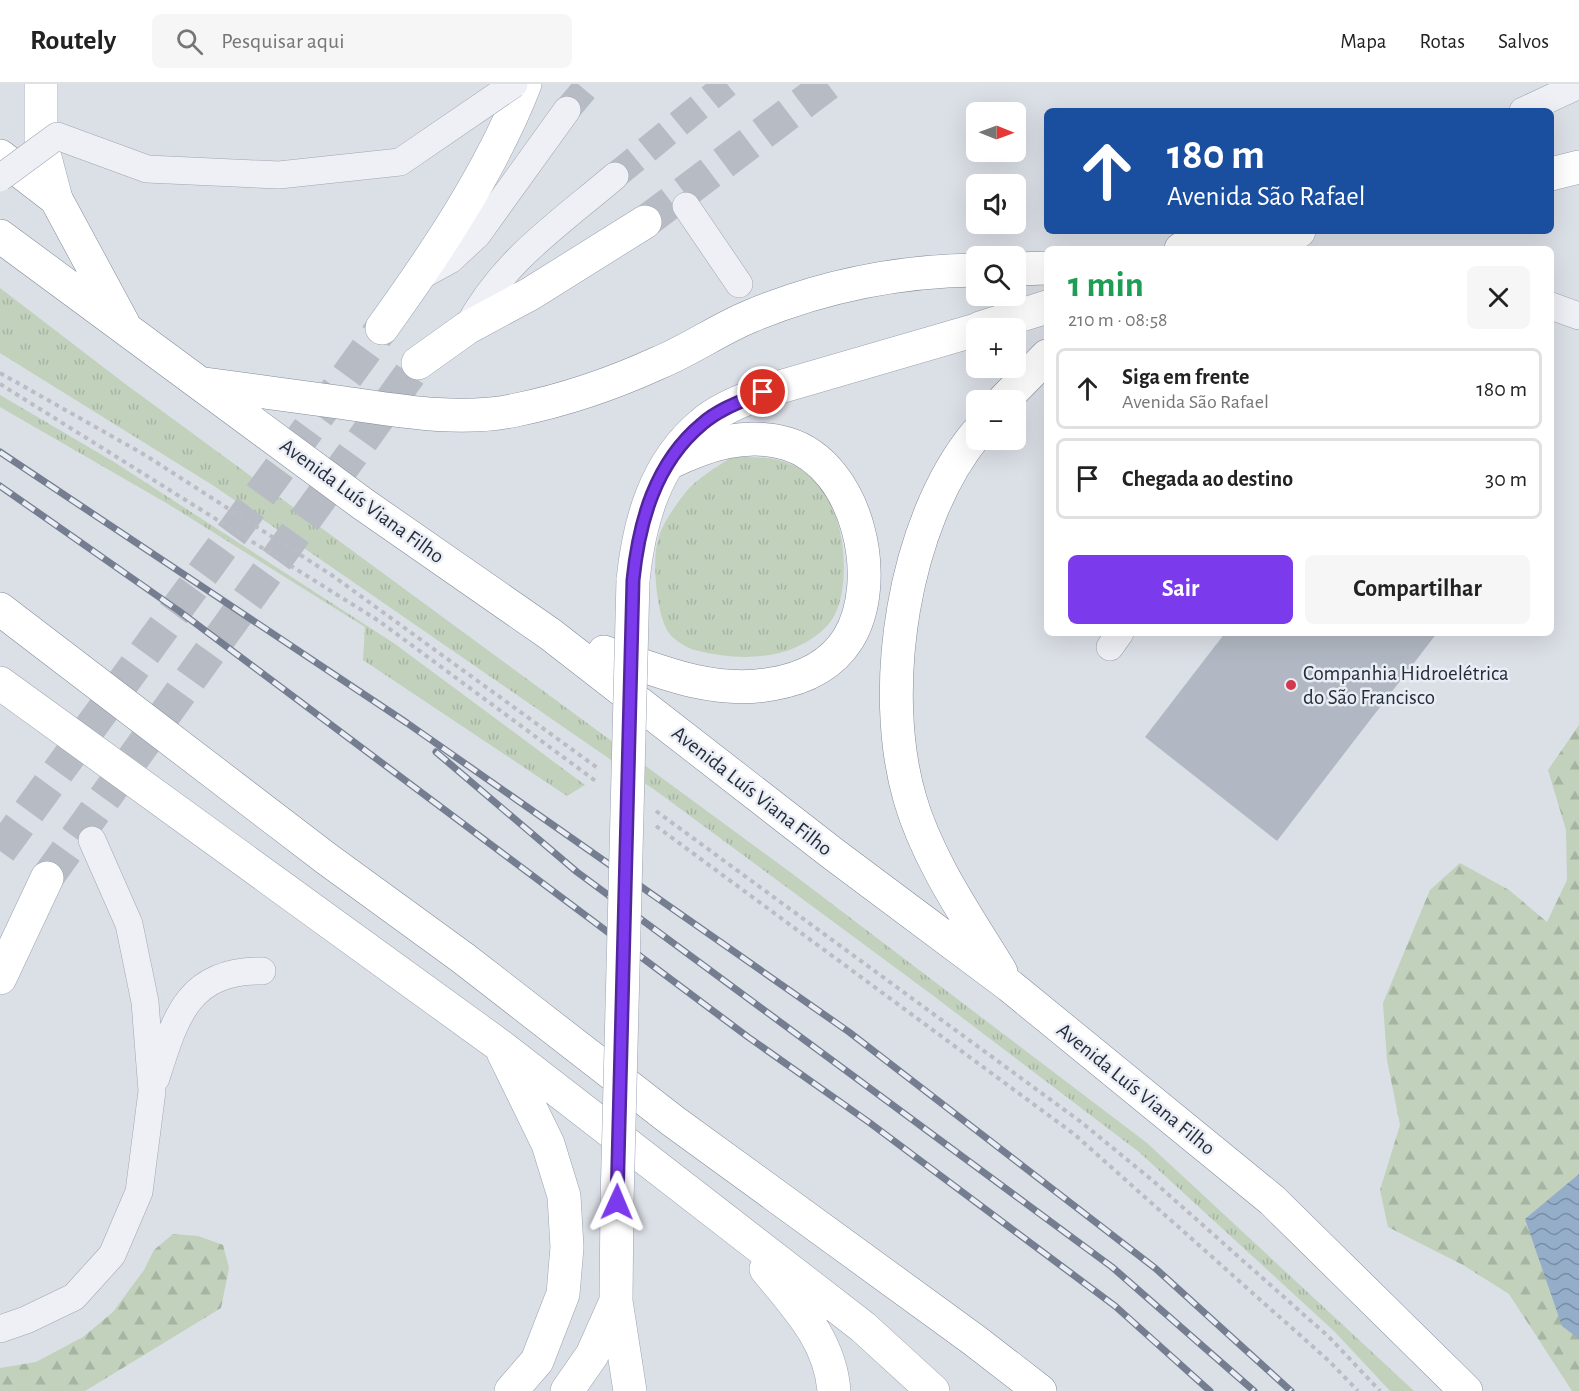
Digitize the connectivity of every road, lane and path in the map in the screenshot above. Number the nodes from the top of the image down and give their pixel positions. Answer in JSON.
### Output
{"nodes":[{"id":1,"x":42,"y":84,"type":"edge"},
{"id":2,"x":514,"y":84,"type":"edge"},
{"id":3,"x":525,"y":84,"type":"edge"},
{"id":4,"x":1579,"y":85,"type":"edge"},
{"id":5,"x":1529,"y":108,"type":"edge"},
{"id":6,"x":567,"y":110,"type":"tunnel mouth"},
{"id":7,"x":0,"y":156,"type":"edge"},
{"id":8,"x":1579,"y":167,"type":"edge"},
{"id":9,"x":1554,"y":173,"type":"edge"},
{"id":10,"x":615,"y":176,"type":"tunnel mouth"},
{"id":11,"x":0,"y":178,"type":"edge"},
{"id":12,"x":56,"y":199,"type":"junction"},
{"id":13,"x":686,"y":206,"type":"dead end"},
{"id":14,"x":645,"y":222,"type":"tunnel mouth"},
{"id":15,"x":1284,"y":234,"type":"edge"},
{"id":16,"x":0,"y":237,"type":"edge"},
{"id":17,"x":1202,"y":246,"type":"edge"},
{"id":18,"x":1239,"y":246,"type":"edge"},
{"id":19,"x":1044,"y":268,"type":"edge"},
{"id":20,"x":1026,"y":269,"type":"edge"},
{"id":21,"x":966,"y":270,"type":"edge"},
{"id":22,"x":419,"y":277,"type":"junction"},
{"id":23,"x":739,"y":284,"type":"dead end"},
{"id":24,"x":1044,"y":308,"type":"edge"},
{"id":25,"x":1012,"y":318,"type":"edge"},
{"id":26,"x":125,"y":327,"type":"junction"},
{"id":27,"x":382,"y":328,"type":"tunnel mouth"},
{"id":28,"x":467,"y":328,"type":"junction"},
{"id":29,"x":966,"y":332,"type":"edge"},
{"id":30,"x":1044,"y":359,"type":"edge"},
{"id":31,"x":418,"y":363,"type":"tunnel mouth"},
{"id":32,"x":0,"y":372,"type":"edge"},
{"id":33,"x":201,"y":383,"type":"junction"},
{"id":34,"x":0,"y":384,"type":"edge"},
{"id":35,"x":1014,"y":390,"type":"edge"},
{"id":36,"x":966,"y":450,"type":"edge"},
{"id":37,"x":669,"y":463,"type":"junction"},
{"id":38,"x":0,"y":609,"type":"edge"},
{"id":39,"x":550,"y":634,"type":"junction"},
{"id":40,"x":0,"y":683,"type":"edge"},
{"id":41,"x":604,"y":773,"type":"dead end"},
{"id":42,"x":601,"y":785,"type":"dead end"},
{"id":43,"x":653,"y":808,"type":"dead end"},
{"id":44,"x":649,"y":821,"type":"dead end"},
{"id":45,"x":92,"y":840,"type":"dead end"},
{"id":46,"x":47,"y":878,"type":"tunnel mouth"},
{"id":47,"x":262,"y":971,"type":"dead end"},
{"id":48,"x":0,"y":978,"type":"edge"},
{"id":49,"x":1010,"y":986,"type":"junction"},
{"id":50,"x":499,"y":1045,"type":"junction"},
{"id":51,"x":152,"y":1091,"type":"junction"},
{"id":52,"x":735,"y":1230,"type":"junction"},
{"id":53,"x":616,"y":1301,"type":"junction"},
{"id":54,"x":0,"y":1329,"type":"edge"},
{"id":55,"x":512,"y":1391,"type":"edge"},
{"id":56,"x":567,"y":1391,"type":"edge"},
{"id":57,"x":630,"y":1391,"type":"edge"},
{"id":58,"x":834,"y":1391,"type":"edge"},
{"id":59,"x":933,"y":1391,"type":"edge"},
{"id":60,"x":1040,"y":1391,"type":"edge"},
{"id":61,"x":1358,"y":1391,"type":"edge"},
{"id":62,"x":1380,"y":1391,"type":"edge"},
{"id":63,"x":1466,"y":1391,"type":"edge"}],
"edges":[{"from":1,"to":12,"type":"main road"},
{"from":2,"to":11,"type":"street","bridge":true},
{"from":3,"to":22,"type":"main road"},
{"from":4,"to":5,"type":"street"},
{"from":6,"to":22,"type":"street"},
{"from":7,"to":12,"type":"main road"},
{"from":8,"to":9,"type":"main road"},
{"from":10,"to":28,"type":"street"},
{"from":12,"to":26,"type":"main road"},
{"from":13,"to":23,"type":"street"},
{"from":14,"to":28,"type":"main road"},
{"from":15,"to":17,"type":"main road"},
{"from":15,"to":18,"type":"main road"},
{"from":16,"to":26,"type":"main road","name":"Avenida Luís Viana Filho"},
{"from":19,"to":20,"type":"main road"},
{"from":21,"to":33,"type":"main road"},
{"from":22,"to":27,"type":"main road"},
{"from":24,"to":25,"type":"main road"},
{"from":26,"to":33,"type":"main road","name":"Avenida Luís Viana Filho"},
{"from":28,"to":31,"type":"main road"},
{"from":29,"to":37,"type":"main road"},
{"from":30,"to":35,"type":"main road"},
{"from":32,"to":41,"type":"path"},
{"from":33,"to":39,"type":"main road","name":"Avenida Luís Viana Filho"},
{"from":34,"to":42,"type":"path"},
{"from":36,"to":49,"type":"main road"},
{"from":37,"to":39,"type":"main road"},
{"from":37,"to":53,"type":"main road","bridge":true},
{"from":38,"to":60,"type":"main road"},
{"from":39,"to":49,"type":"main road","name":"Avenida Luís Viana Filho"},
{"from":40,"to":50,"type":"main road"},
{"from":43,"to":62,"type":"path"},
{"from":44,"to":61,"type":"path"},
{"from":45,"to":51,"type":"street"},
{"from":46,"to":48,"type":"main road"},
{"from":47,"to":51,"type":"street"},
{"from":49,"to":63,"type":"main road","name":"Avenida Luís Viana Filho"},
{"from":50,"to":52,"type":"main road"},
{"from":50,"to":55,"type":"main road"},
{"from":51,"to":54,"type":"street"},
{"from":52,"to":58,"type":"main road"},
{"from":52,"to":59,"type":"main road"},
{"from":53,"to":56,"type":"main road"},
{"from":53,"to":57,"type":"main road"}]}
